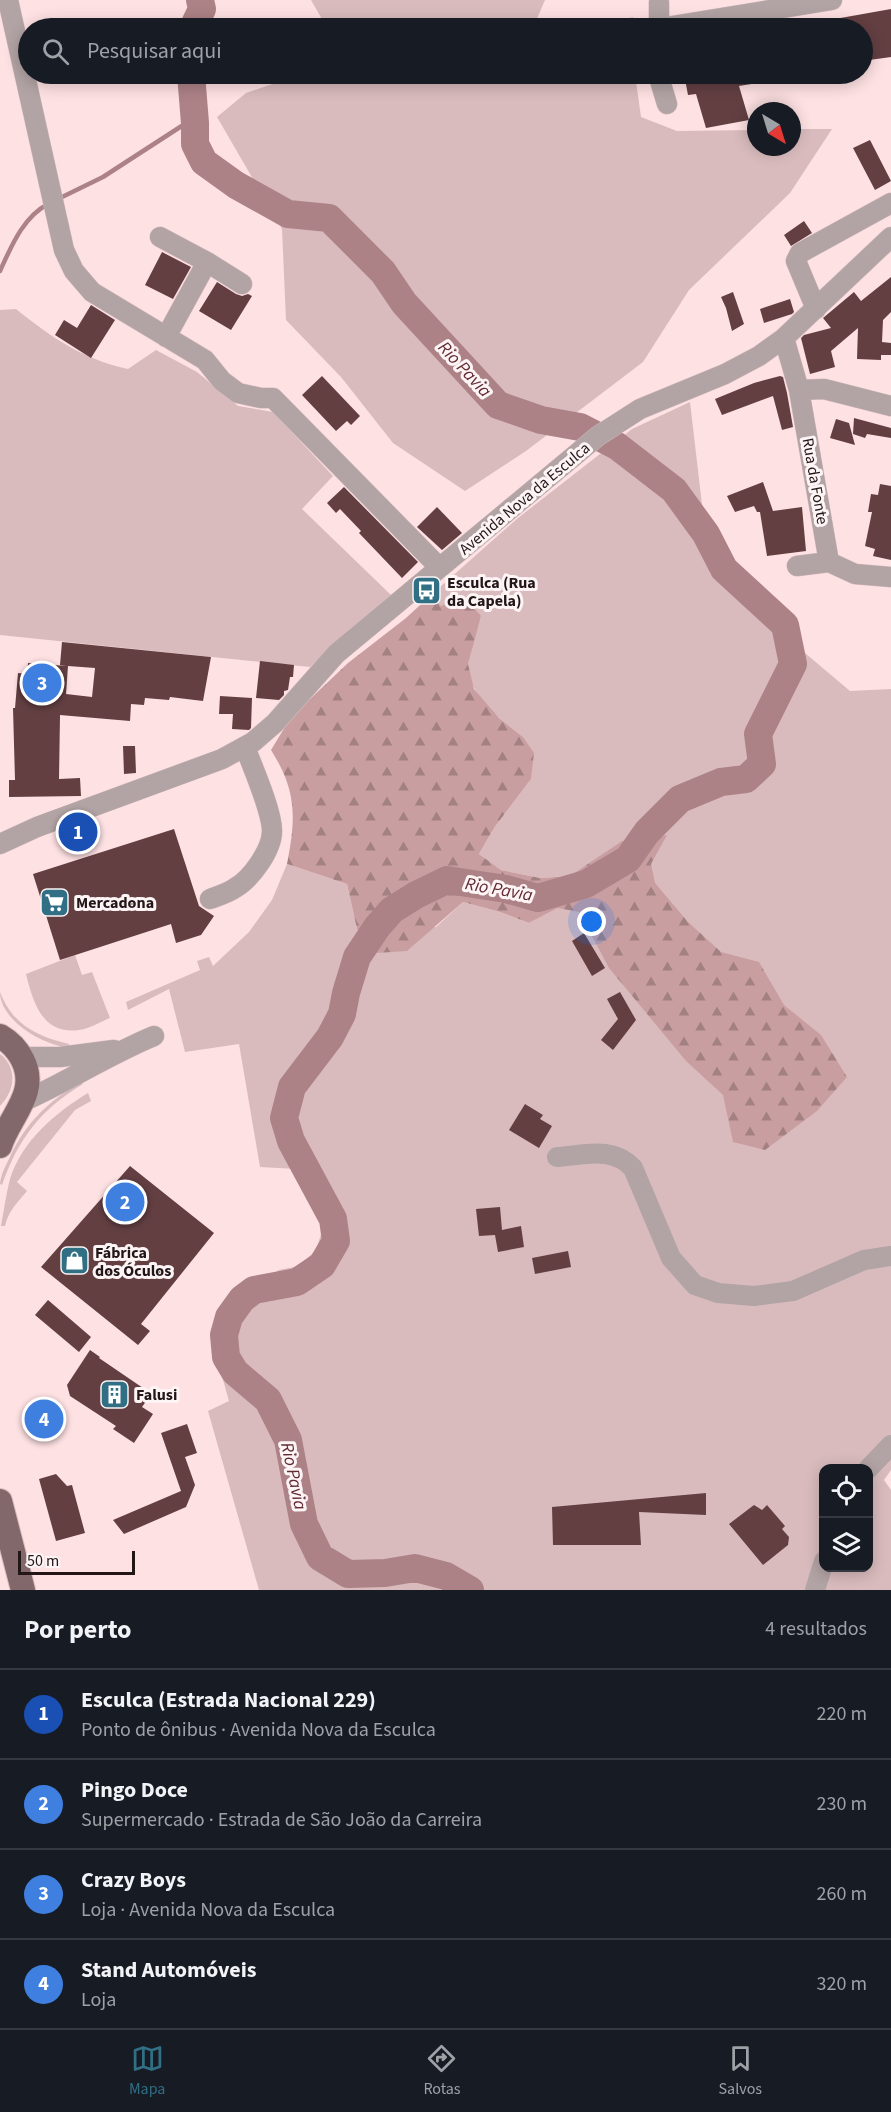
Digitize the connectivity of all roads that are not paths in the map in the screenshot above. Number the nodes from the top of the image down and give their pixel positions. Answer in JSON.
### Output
{"nodes":[{"id":1,"x":8,"y":0,"type":"edge"},
{"id":2,"x":832,"y":0,"type":"edge"},
{"id":3,"x":659,"y":3,"type":"dead end"},
{"id":4,"x":660,"y":18,"type":"edge"},
{"id":5,"x":721,"y":18,"type":"edge"},
{"id":6,"x":18,"y":44,"type":"edge"},
{"id":7,"x":27,"y":84,"type":"edge"},
{"id":8,"x":661,"y":84,"type":"edge"},
{"id":9,"x":667,"y":104,"type":"dead end"},
{"id":10,"x":891,"y":203,"type":"edge"},
{"id":11,"x":160,"y":237,"type":"dead end"},
{"id":12,"x":891,"y":237,"type":"edge"},
{"id":13,"x":207,"y":262,"type":"junction"},
{"id":14,"x":242,"y":284,"type":"dead end"},
{"id":15,"x":816,"y":309,"type":"junction"},
{"id":16,"x":166,"y":337,"type":"junction"},
{"id":17,"x":784,"y":338,"type":"junction"},
{"id":18,"x":799,"y":390,"type":"junction"},
{"id":19,"x":891,"y":406,"type":"edge"},
{"id":20,"x":829,"y":562,"type":"junction"},
{"id":21,"x":797,"y":566,"type":"dead end"},
{"id":22,"x":440,"y":568,"type":"junction"},
{"id":23,"x":891,"y":577,"type":"edge"},
{"id":24,"x":245,"y":747,"type":"junction"},
{"id":25,"x":37,"y":827,"type":"junction"},
{"id":26,"x":0,"y":830,"type":"edge"},
{"id":27,"x":0,"y":844,"type":"edge"},
{"id":28,"x":210,"y":899,"type":"dead end"},
{"id":29,"x":1,"y":1034,"type":"edge"},
{"id":30,"x":154,"y":1036,"type":"dead end"},
{"id":31,"x":125,"y":1048,"type":"junction"},
{"id":32,"x":22,"y":1057,"type":"junction"},
{"id":33,"x":12,"y":1114,"type":"edge"},
{"id":34,"x":0,"y":1146,"type":"edge"},
{"id":35,"x":557,"y":1157,"type":"dead end"},
{"id":36,"x":891,"y":1256,"type":"edge"},
{"id":37,"x":891,"y":1445,"type":"edge"},
{"id":38,"x":873,"y":1464,"type":"edge"},
{"id":39,"x":0,"y":1502,"type":"edge"},
{"id":40,"x":820,"y":1572,"type":"edge"},
{"id":41,"x":23,"y":1590,"type":"edge"},
{"id":42,"x":814,"y":1590,"type":"edge"}],
"edges":[{"from":1,"to":6,"type":"street"},
{"from":2,"to":5,"type":"street"},
{"from":3,"to":4,"type":"street"},
{"from":7,"to":16,"type":"street"},
{"from":8,"to":9,"type":"street"},
{"from":10,"to":15,"type":"street"},
{"from":11,"to":13,"type":"street"},
{"from":12,"to":15,"type":"street","name":"Avenida Nova da Esculca"},
{"from":13,"to":14,"type":"street"},
{"from":13,"to":16,"type":"street"},
{"from":15,"to":17,"type":"street","name":"Avenida Nova da Esculca"},
{"from":16,"to":22,"type":"street"},
{"from":17,"to":18,"type":"street","name":"Rua da Fonte"},
{"from":17,"to":22,"type":"street","name":"Avenida Nova da Esculca"},
{"from":18,"to":19,"type":"street"},
{"from":18,"to":20,"type":"street","name":"Rua da Fonte"},
{"from":20,"to":21,"type":"street"},
{"from":20,"to":23,"type":"street"},
{"from":22,"to":24,"type":"street","name":"Avenida Nova da Esculca"},
{"from":24,"to":25,"type":"street","name":"Avenida Nova da Esculca"},
{"from":24,"to":28,"type":"street"},
{"from":25,"to":26,"type":"street","name":"Avenida Nova da Esculca"},
{"from":25,"to":27,"type":"street","name":"Avenida Nova da Esculca"},
{"from":29,"to":32,"type":"main road"},
{"from":30,"to":31,"type":"street"},
{"from":31,"to":32,"type":"street"},
{"from":31,"to":33,"type":"street"},
{"from":32,"to":33,"type":"main road"},
{"from":33,"to":34,"type":"main road"},
{"from":35,"to":36,"type":"street"},
{"from":37,"to":38,"type":"street"},
{"from":39,"to":41,"type":"main road"},
{"from":40,"to":42,"type":"street"}]}
